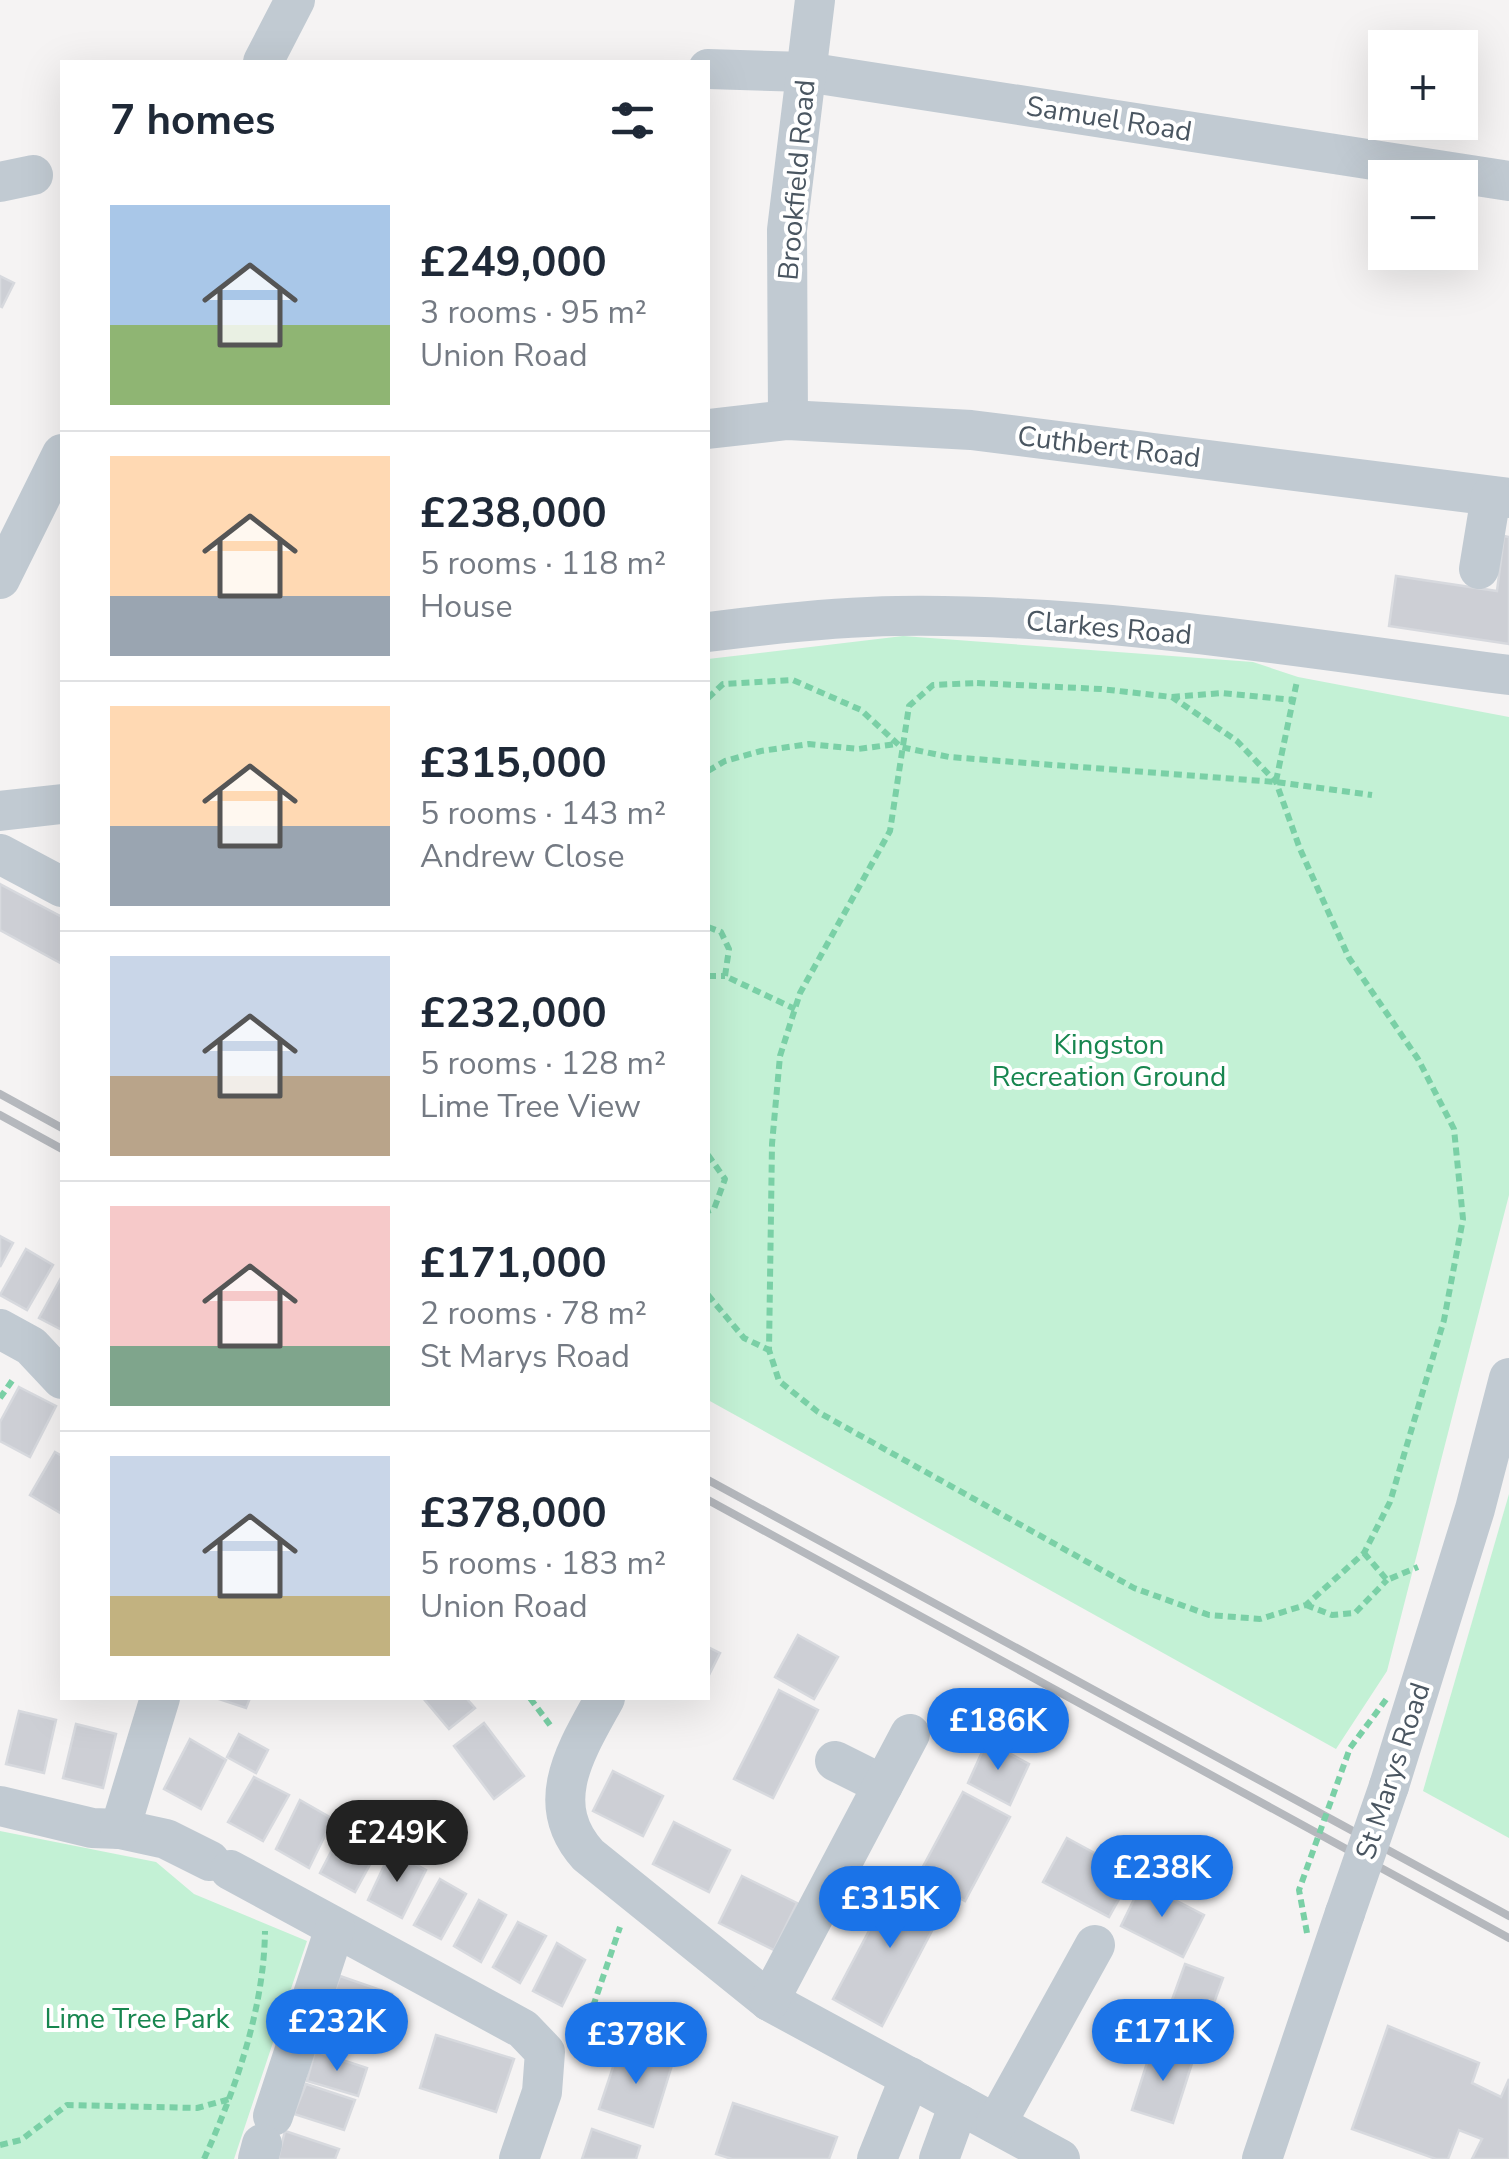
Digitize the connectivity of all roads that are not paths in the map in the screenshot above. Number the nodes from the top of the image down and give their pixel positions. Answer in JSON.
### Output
{"nodes":[{"id":1,"x":295,"y":0,"type":"edge"},
{"id":2,"x":815,"y":0,"type":"edge"},
{"id":3,"x":263,"y":60,"type":"edge"},
{"id":4,"x":710,"y":69,"type":"edge"},
{"id":5,"x":806,"y":72,"type":"junction"},
{"id":6,"x":1509,"y":181,"type":"edge"},
{"id":7,"x":788,"y":420,"type":"junction"},
{"id":8,"x":710,"y":429,"type":"edge"},
{"id":9,"x":60,"y":458,"type":"edge"},
{"id":10,"x":1500,"y":497,"type":"edge"},
{"id":11,"x":1478,"y":569,"type":"dead end"},
{"id":12,"x":0,"y":579,"type":"edge"},
{"id":13,"x":710,"y":632,"type":"edge"},
{"id":14,"x":1509,"y":676,"type":"edge"},
{"id":15,"x":60,"y":804,"type":"edge"},
{"id":16,"x":0,"y":811,"type":"edge"},
{"id":17,"x":0,"y":854,"type":"edge"},
{"id":18,"x":60,"y":886,"type":"edge"},
{"id":19,"x":0,"y":1329,"type":"edge"},
{"id":20,"x":60,"y":1376,"type":"edge"},
{"id":21,"x":1509,"y":1378,"type":"edge"},
{"id":22,"x":159,"y":1700,"type":"edge"},
{"id":23,"x":604,"y":1700,"type":"edge"},
{"id":24,"x":910,"y":1734,"type":"dead end"},
{"id":25,"x":834,"y":1761,"type":"dead end"},
{"id":26,"x":884,"y":1785,"type":"junction"},
{"id":27,"x":0,"y":1806,"type":"edge"},
{"id":28,"x":120,"y":1830,"type":"junction"},
{"id":29,"x":335,"y":1928,"type":"junction"},
{"id":30,"x":1095,"y":1944,"type":"dead end"},
{"id":31,"x":768,"y":2000,"type":"junction"},
{"id":32,"x":910,"y":2077,"type":"junction"},
{"id":33,"x":959,"y":2104,"type":"junction"},
{"id":34,"x":996,"y":2124,"type":"junction"},
{"id":35,"x":264,"y":2140,"type":"edge"},
{"id":36,"x":519,"y":2159,"type":"edge"},
{"id":37,"x":877,"y":2159,"type":"edge"},
{"id":38,"x":939,"y":2159,"type":"edge"},
{"id":39,"x":1060,"y":2159,"type":"edge"},
{"id":40,"x":1262,"y":2159,"type":"edge"}],
"edges":[{"from":1,"to":3,"type":"street"},
{"from":2,"to":5,"type":"street","name":"Brookfield Road"},
{"from":4,"to":5,"type":"street","name":"Samuel Road"},
{"from":5,"to":6,"type":"street","name":"Samuel Road"},
{"from":5,"to":7,"type":"street","name":"Brookfield Road"},
{"from":7,"to":8,"type":"street","name":"Cuthbert Road"},
{"from":7,"to":10,"type":"street","name":"Cuthbert Road"},
{"from":9,"to":12,"type":"street"},
{"from":10,"to":11,"type":"street"},
{"from":13,"to":14,"type":"street","name":"Clarkes Road"},
{"from":15,"to":16,"type":"street"},
{"from":17,"to":18,"type":"street"},
{"from":19,"to":20,"type":"street"},
{"from":21,"to":40,"type":"street","name":"St Marys Road","bridge":true},
{"from":22,"to":28,"type":"street"},
{"from":23,"to":31,"type":"street"},
{"from":24,"to":26,"type":"street"},
{"from":25,"to":26,"type":"street"},
{"from":26,"to":31,"type":"street"},
{"from":27,"to":28,"type":"street"},
{"from":28,"to":29,"type":"street"},
{"from":29,"to":35,"type":"street"},
{"from":29,"to":36,"type":"street"},
{"from":30,"to":34,"type":"street"},
{"from":31,"to":32,"type":"street"},
{"from":32,"to":33,"type":"street"},
{"from":32,"to":37,"type":"street"},
{"from":33,"to":34,"type":"street"},
{"from":33,"to":38,"type":"street"},
{"from":34,"to":39,"type":"street"}]}
